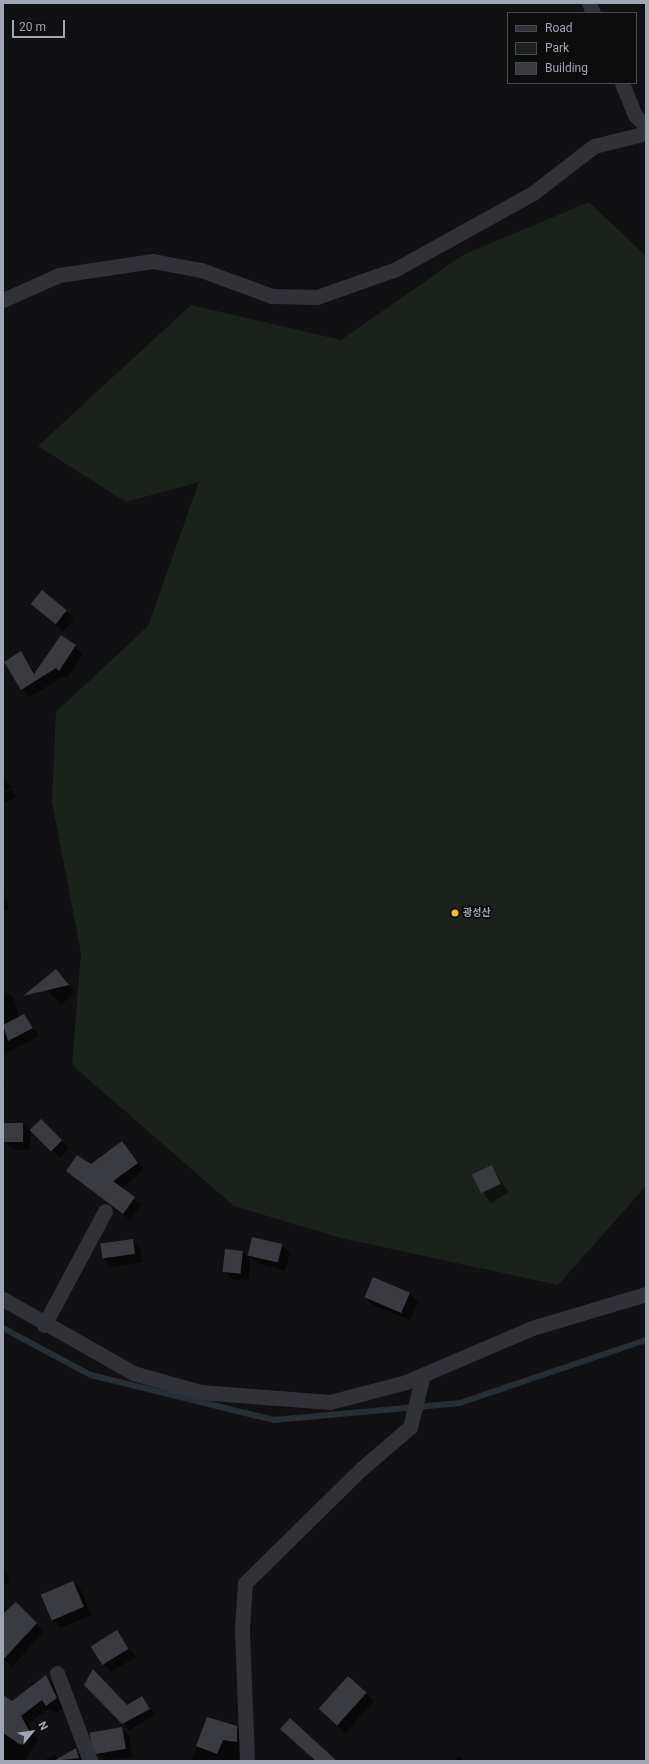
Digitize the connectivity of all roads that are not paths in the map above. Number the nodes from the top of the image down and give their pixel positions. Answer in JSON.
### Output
{"nodes":[{"id":1,"x":622,"y":84,"type":"edge"},
{"id":2,"x":646,"y":126,"type":"edge"},
{"id":3,"x":646,"y":133,"type":"edge"},
{"id":4,"x":3,"y":300,"type":"edge"},
{"id":5,"x":105,"y":1212,"type":"dead end"},
{"id":6,"x":646,"y":1294,"type":"edge"},
{"id":7,"x":3,"y":1299,"type":"edge"},
{"id":8,"x":44,"y":1326,"type":"junction"},
{"id":9,"x":423,"y":1375,"type":"junction"},
{"id":10,"x":57,"y":1672,"type":"dead end"},
{"id":11,"x":90,"y":1761,"type":"edge"},
{"id":12,"x":247,"y":1761,"type":"edge"}],
"edges":[{"from":1,"to":2,"type":"street"},
{"from":3,"to":4,"type":"street"},
{"from":5,"to":8,"type":"street"},
{"from":6,"to":9,"type":"street"},
{"from":7,"to":8,"type":"street"},
{"from":8,"to":9,"type":"street"},
{"from":9,"to":12,"type":"street"},
{"from":10,"to":11,"type":"street"}]}
